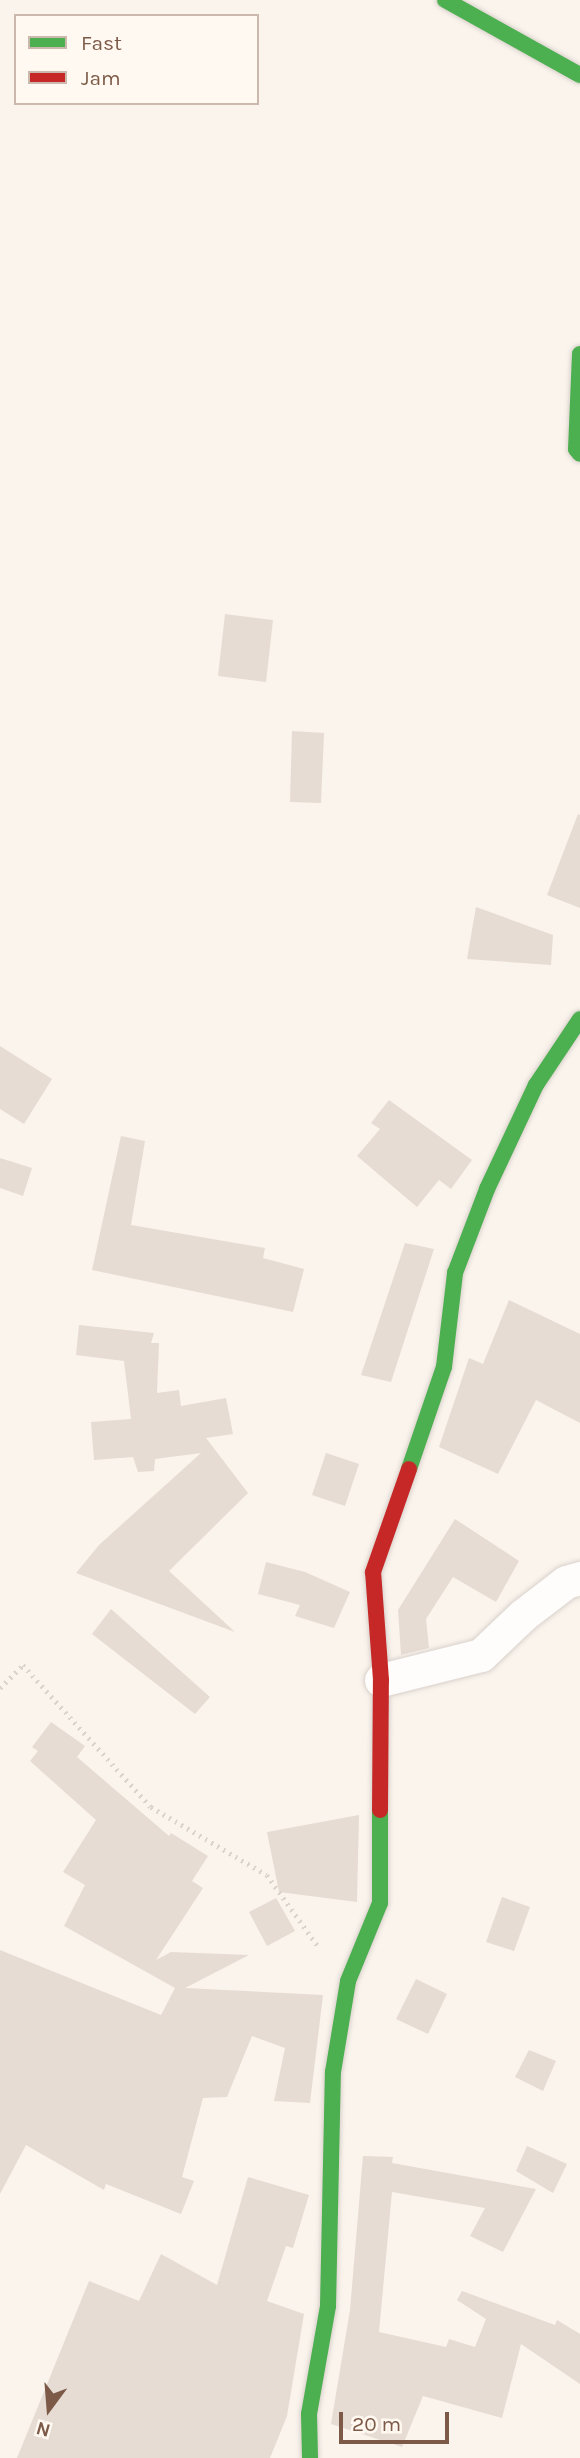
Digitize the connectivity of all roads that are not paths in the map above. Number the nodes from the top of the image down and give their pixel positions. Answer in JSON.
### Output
{"nodes":[{"id":1,"x":445,"y":0,"type":"edge"},
{"id":2,"x":580,"y":75,"type":"edge"},
{"id":3,"x":580,"y":354,"type":"edge"},
{"id":4,"x":580,"y":454,"type":"edge"},
{"id":5,"x":580,"y":1018,"type":"edge"},
{"id":6,"x":580,"y":1578,"type":"edge"},
{"id":7,"x":381,"y":1680,"type":"junction"},
{"id":8,"x":310,"y":2458,"type":"edge"}],
"edges":[{"from":1,"to":2,"type":"street"},
{"from":3,"to":4,"type":"street"},
{"from":5,"to":7,"type":"street"},
{"from":6,"to":7,"type":"street"},
{"from":7,"to":8,"type":"street"}]}
